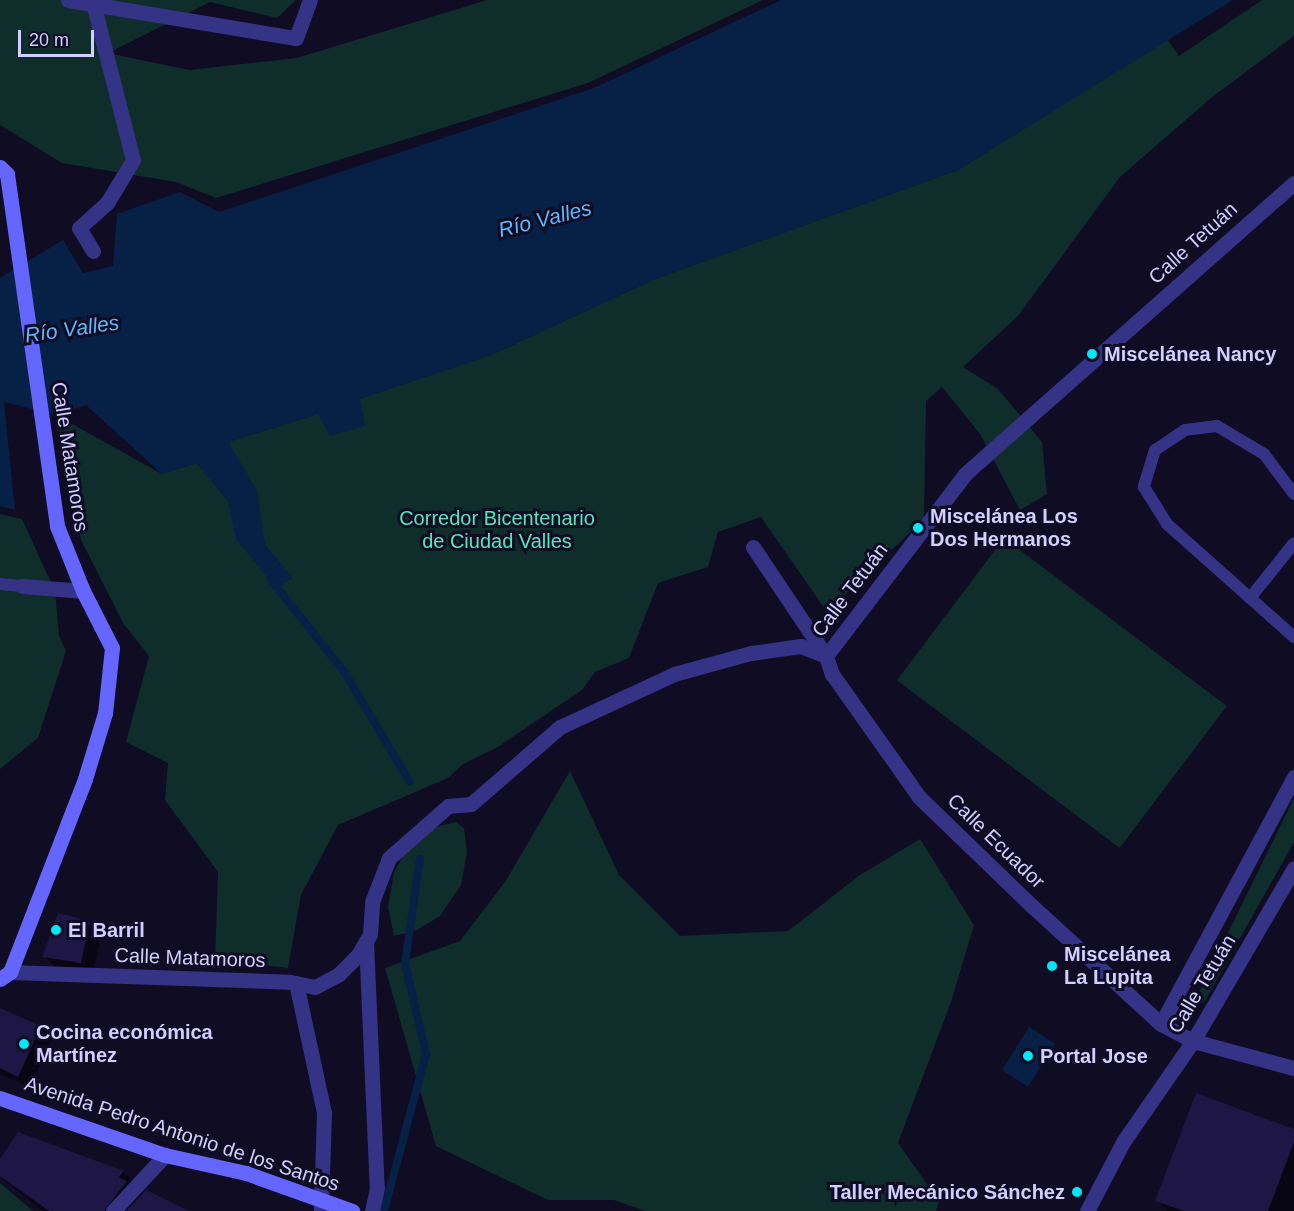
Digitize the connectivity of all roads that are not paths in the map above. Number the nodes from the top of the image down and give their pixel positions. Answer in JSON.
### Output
{"nodes":[{"id":1,"x":68,"y":0,"type":"edge"},
{"id":2,"x":310,"y":0,"type":"edge"},
{"id":3,"x":94,"y":7,"type":"junction"},
{"id":4,"x":3,"y":171,"type":"edge"},
{"id":5,"x":1294,"y":183,"type":"edge"},
{"id":6,"x":93,"y":251,"type":"dead end"},
{"id":7,"x":1294,"y":494,"type":"edge"},
{"id":8,"x":1294,"y":543,"type":"edge"},
{"id":9,"x":753,"y":548,"type":"dead end"},
{"id":10,"x":0,"y":584,"type":"edge"},
{"id":11,"x":22,"y":586,"type":"joint"},
{"id":12,"x":82,"y":591,"type":"junction"},
{"id":13,"x":1250,"y":598,"type":"junction"},
{"id":14,"x":1294,"y":637,"type":"edge"},
{"id":15,"x":826,"y":656,"type":"junction"},
{"id":16,"x":1294,"y":777,"type":"edge"},
{"id":17,"x":1294,"y":868,"type":"edge"},
{"id":18,"x":366,"y":941,"type":"junction"},
{"id":19,"x":358,"y":955,"type":"joint"},
{"id":20,"x":5,"y":975,"type":"edge"},
{"id":21,"x":296,"y":983,"type":"junction"},
{"id":22,"x":1161,"y":1024,"type":"junction"},
{"id":23,"x":1193,"y":1041,"type":"junction"},
{"id":24,"x":1294,"y":1068,"type":"edge"},
{"id":25,"x":0,"y":1098,"type":"edge"},
{"id":26,"x":165,"y":1155,"type":"junction"},
{"id":27,"x":113,"y":1211,"type":"edge"},
{"id":28,"x":321,"y":1211,"type":"edge"},
{"id":29,"x":352,"y":1211,"type":"edge"},
{"id":30,"x":372,"y":1211,"type":"edge"},
{"id":31,"x":1087,"y":1211,"type":"edge"}],
"edges":[{"from":1,"to":3,"type":"street"},
{"from":2,"to":3,"type":"street"},
{"from":3,"to":6,"type":"street"},
{"from":4,"to":12,"type":"street","name":"Calle Matamoros"},
{"from":5,"to":15,"type":"street","name":"Calle Tetuán"},
{"from":7,"to":13,"type":"lane"},
{"from":8,"to":13,"type":"lane"},
{"from":9,"to":15,"type":"street","name":"Calle Ecuador"},
{"from":10,"to":11,"type":"lane"},
{"from":11,"to":12,"type":"street"},
{"from":12,"to":20,"type":"street","name":"Calle Matamoros"},
{"from":13,"to":14,"type":"lane"},
{"from":15,"to":18,"type":"street","name":"Calle Tetuán"},
{"from":15,"to":22,"type":"street","name":"Calle Ecuador"},
{"from":16,"to":22,"type":"street","name":"Calle Tetuán"},
{"from":17,"to":23,"type":"street","name":"Calle Tetuán"},
{"from":18,"to":19,"type":"street","name":"Calle Tetuán"},
{"from":18,"to":30,"type":"street"},
{"from":19,"to":21,"type":"street","name":"Calle Matamoros"},
{"from":20,"to":21,"type":"street","name":"Calle Matamoros"},
{"from":21,"to":28,"type":"street"},
{"from":22,"to":23,"type":"street","name":"Calle Ecuador"},
{"from":23,"to":24,"type":"street","name":"Calle Ecuador"},
{"from":23,"to":31,"type":"street","name":"Calle Tetuán"},
{"from":25,"to":26,"type":"street","name":"Avenida Pedro Antonio de los Santos"},
{"from":26,"to":27,"type":"street"},
{"from":26,"to":29,"type":"street","name":"Avenida Pedro Antonio de los Santos","bridge":true}]}
